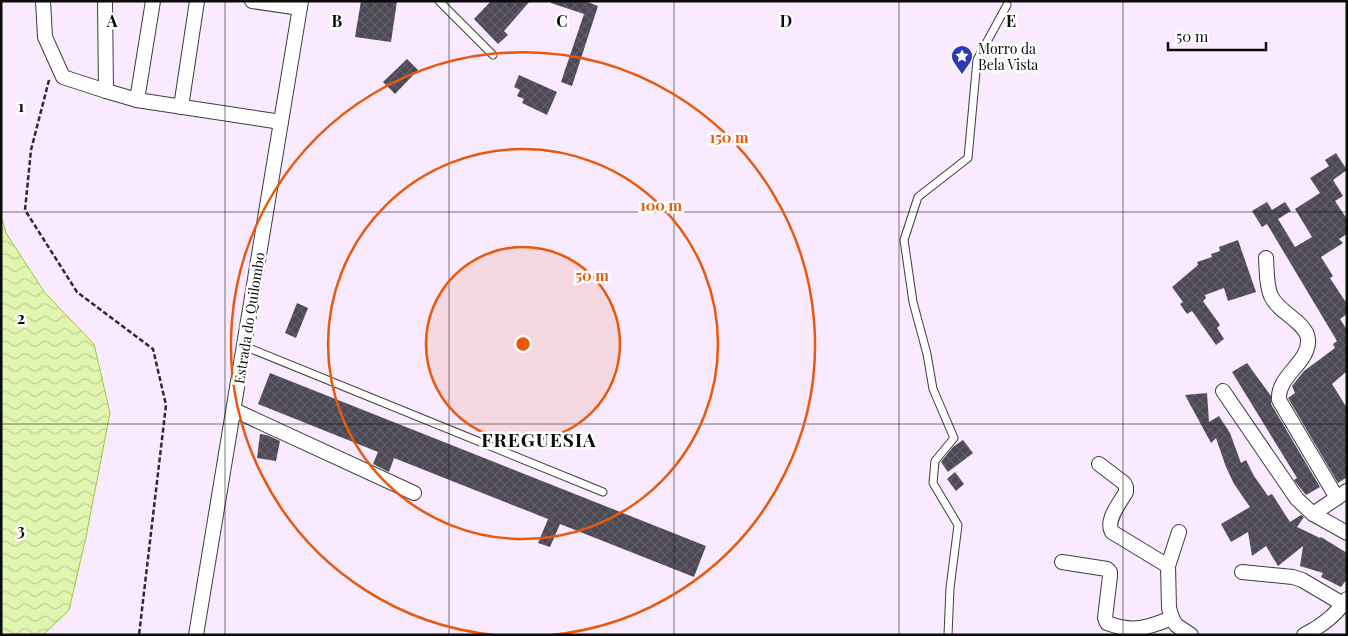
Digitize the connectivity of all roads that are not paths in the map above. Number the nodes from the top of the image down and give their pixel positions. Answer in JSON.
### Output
{"nodes":[{"id":1,"x":43,"y":1,"type":"edge"},
{"id":2,"x":106,"y":1,"type":"edge"},
{"id":3,"x":153,"y":1,"type":"edge"},
{"id":4,"x":197,"y":1,"type":"edge"},
{"id":5,"x":252,"y":1,"type":"edge"},
{"id":6,"x":439,"y":1,"type":"edge"},
{"id":7,"x":301,"y":4,"type":"edge"},
{"id":8,"x":1007,"y":5,"type":"dead end"},
{"id":9,"x":493,"y":55,"type":"dead end"},
{"id":10,"x":106,"y":91,"type":"junction"},
{"id":11,"x":137,"y":100,"type":"junction"},
{"id":12,"x":181,"y":106,"type":"junction"},
{"id":13,"x":281,"y":122,"type":"junction"},
{"id":14,"x":1266,"y":258,"type":"dead end"},
{"id":15,"x":244,"y":346,"type":"junction"},
{"id":16,"x":1223,"y":391,"type":"dead end"},
{"id":17,"x":234,"y":410,"type":"junction"},
{"id":18,"x":1099,"y":464,"type":"dead end"},
{"id":19,"x":603,"y":492,"type":"dead end"},
{"id":20,"x":414,"y":493,"type":"dead end"},
{"id":21,"x":1342,"y":495,"type":"edge"},
{"id":22,"x":1313,"y":514,"type":"junction"},
{"id":23,"x":1179,"y":532,"type":"dead end"},
{"id":24,"x":1347,"y":533,"type":"edge"},
{"id":25,"x":1062,"y":562,"type":"dead end"},
{"id":26,"x":1168,"y":566,"type":"junction"},
{"id":27,"x":1242,"y":572,"type":"dead end"},
{"id":28,"x":1345,"y":602,"type":"edge"},
{"id":29,"x":1172,"y":618,"type":"junction"},
{"id":30,"x":1118,"y":631,"type":"edge"},
{"id":31,"x":196,"y":635,"type":"edge"},
{"id":32,"x":948,"y":635,"type":"edge"},
{"id":33,"x":1191,"y":635,"type":"edge"},
{"id":34,"x":1304,"y":635,"type":"edge"}],
"edges":[{"from":1,"to":10,"type":"street"},
{"from":2,"to":10,"type":"street"},
{"from":3,"to":11,"type":"street"},
{"from":4,"to":12,"type":"street"},
{"from":5,"to":7,"type":"street"},
{"from":6,"to":9,"type":"lane"},
{"from":7,"to":13,"type":"street","name":"Estrada do Quilombo"},
{"from":8,"to":32,"type":"lane"},
{"from":10,"to":11,"type":"street"},
{"from":11,"to":12,"type":"street"},
{"from":12,"to":13,"type":"street"},
{"from":13,"to":15,"type":"street","name":"Estrada do Quilombo"},
{"from":14,"to":21,"type":"street"},
{"from":15,"to":17,"type":"street","name":"Estrada do Quilombo"},
{"from":15,"to":19,"type":"lane"},
{"from":16,"to":22,"type":"street"},
{"from":17,"to":20,"type":"street"},
{"from":17,"to":31,"type":"street","name":"Estrada do Quilombo"},
{"from":18,"to":26,"type":"street"},
{"from":21,"to":22,"type":"street"},
{"from":22,"to":24,"type":"street"},
{"from":23,"to":26,"type":"street"},
{"from":25,"to":30,"type":"street"},
{"from":26,"to":29,"type":"street"},
{"from":27,"to":28,"type":"street"},
{"from":28,"to":34,"type":"street"},
{"from":29,"to":30,"type":"street"},
{"from":29,"to":33,"type":"street"}]}
